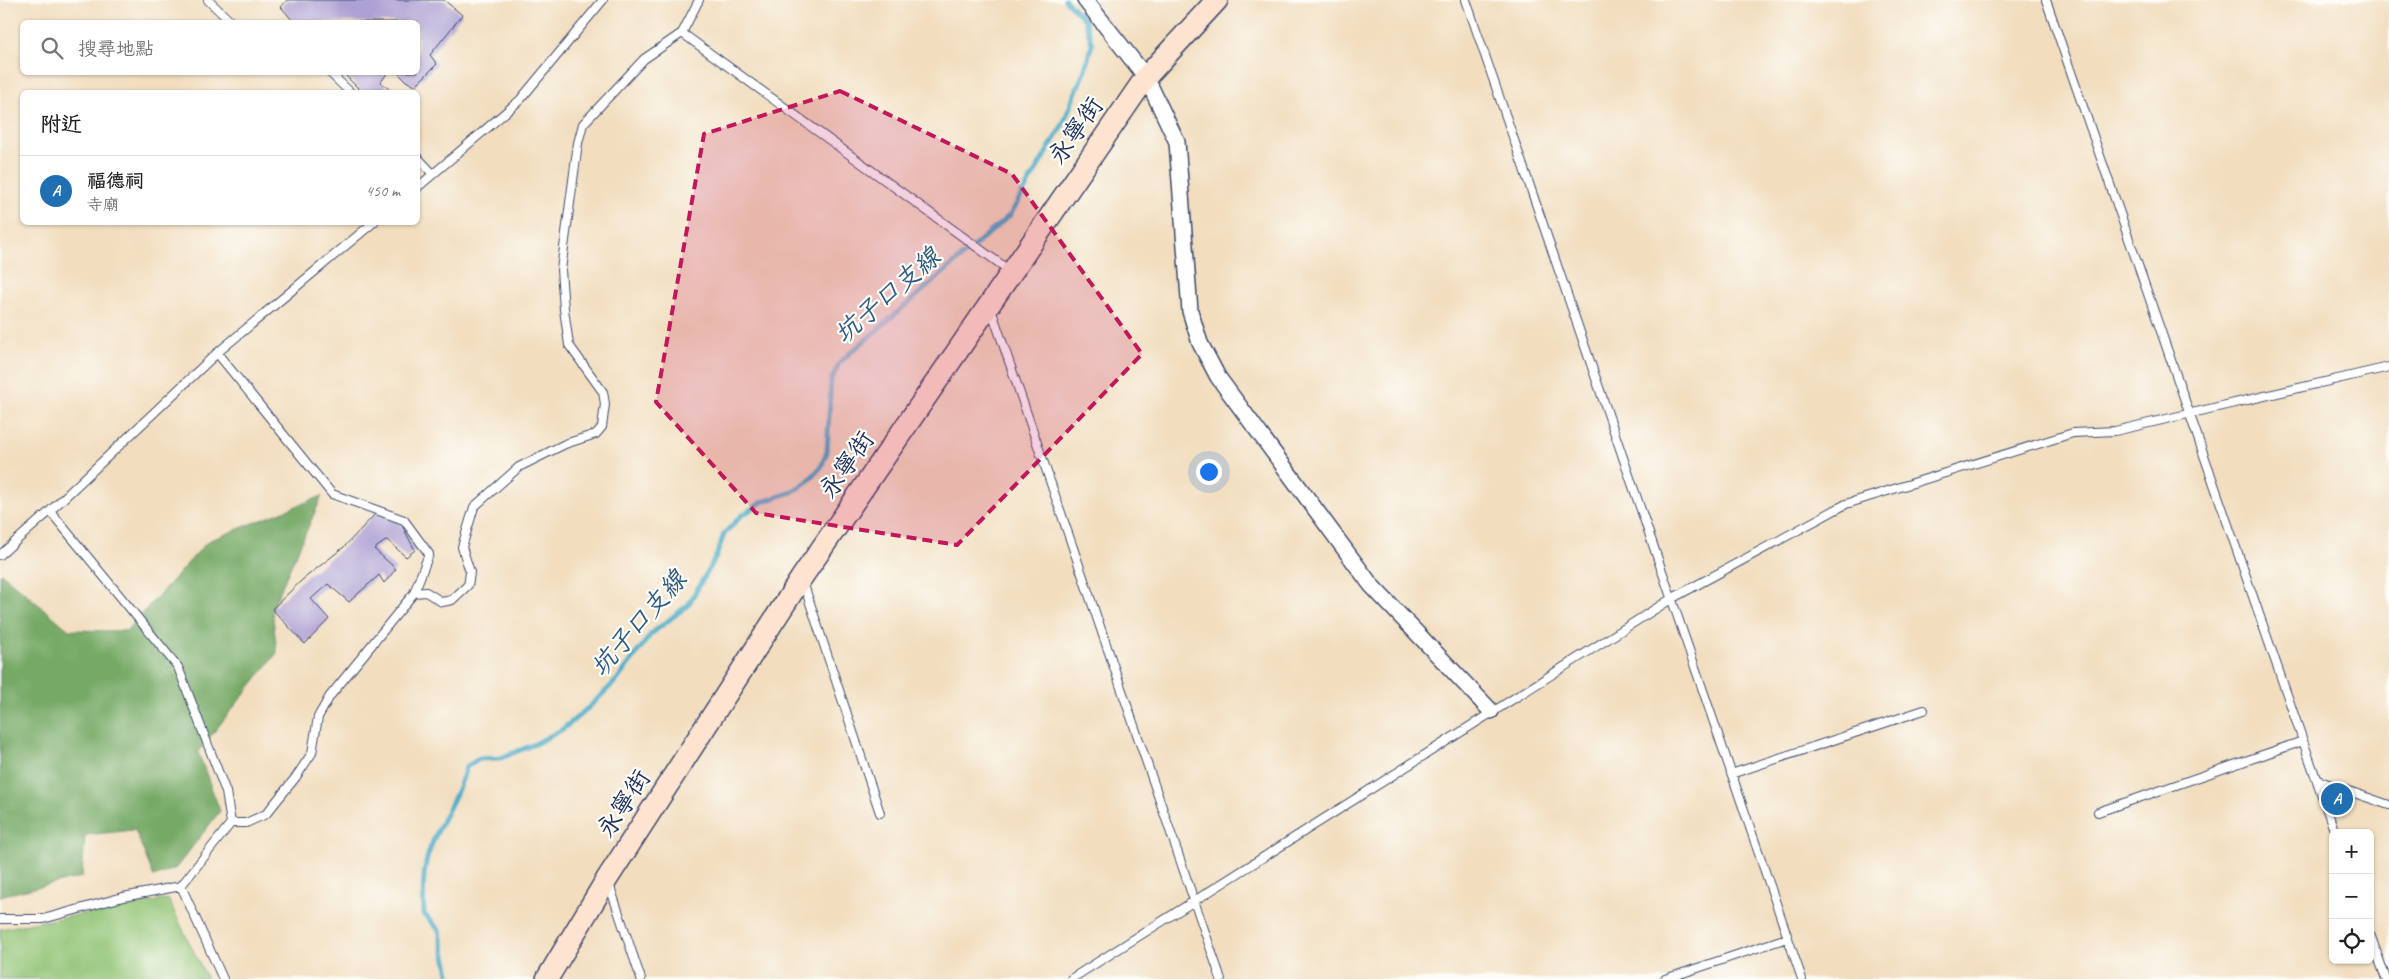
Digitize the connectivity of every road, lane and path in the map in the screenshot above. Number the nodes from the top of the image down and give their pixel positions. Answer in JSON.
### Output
{"nodes":[{"id":1,"x":208,"y":0,"type":"edge"},
{"id":2,"x":603,"y":0,"type":"edge"},
{"id":3,"x":698,"y":0,"type":"edge"},
{"id":4,"x":1085,"y":0,"type":"edge"},
{"id":5,"x":1217,"y":0,"type":"edge"},
{"id":6,"x":1466,"y":0,"type":"edge"},
{"id":7,"x":2046,"y":0,"type":"edge"},
{"id":8,"x":230,"y":20,"type":"edge"},
{"id":9,"x":682,"y":32,"type":"junction"},
{"id":10,"x":332,"y":75,"type":"edge"},
{"id":11,"x":1146,"y":77,"type":"junction"},
{"id":12,"x":348,"y":90,"type":"edge"},
{"id":13,"x":420,"y":160,"type":"edge"},
{"id":14,"x":433,"y":174,"type":"junction"},
{"id":15,"x":420,"y":184,"type":"edge"},
{"id":16,"x":370,"y":225,"type":"edge"},
{"id":17,"x":1011,"y":272,"type":"junction"},
{"id":18,"x":990,"y":305,"type":"junction"},
{"id":19,"x":216,"y":353,"type":"junction"},
{"id":20,"x":2389,"y":367,"type":"edge"},
{"id":21,"x":2189,"y":413,"type":"junction"},
{"id":22,"x":50,"y":511,"type":"junction"},
{"id":23,"x":0,"y":555,"type":"edge"},
{"id":24,"x":802,"y":577,"type":"junction"},
{"id":25,"x":414,"y":593,"type":"junction"},
{"id":26,"x":1671,"y":599,"type":"junction"},
{"id":27,"x":1924,"y":710,"type":"dead end"},
{"id":28,"x":1492,"y":711,"type":"junction"},
{"id":29,"x":2302,"y":740,"type":"junction"},
{"id":30,"x":1730,"y":774,"type":"junction"},
{"id":31,"x":2317,"y":780,"type":"junction"},
{"id":32,"x":2389,"y":805,"type":"edge"},
{"id":33,"x":2098,"y":812,"type":"dead end"},
{"id":34,"x":880,"y":814,"type":"dead end"},
{"id":35,"x":231,"y":823,"type":"junction"},
{"id":36,"x":2334,"y":829,"type":"edge"},
{"id":37,"x":607,"y":879,"type":"junction"},
{"id":38,"x":181,"y":886,"type":"junction"},
{"id":39,"x":1194,"y":901,"type":"junction"},
{"id":40,"x":0,"y":919,"type":"edge"},
{"id":41,"x":1788,"y":938,"type":"junction"},
{"id":42,"x":2374,"y":945,"type":"edge"},
{"id":43,"x":223,"y":979,"type":"edge"},
{"id":44,"x":547,"y":979,"type":"edge"},
{"id":45,"x":641,"y":979,"type":"edge"},
{"id":46,"x":1070,"y":979,"type":"edge"},
{"id":47,"x":1221,"y":979,"type":"edge"},
{"id":48,"x":1665,"y":979,"type":"edge"},
{"id":49,"x":1802,"y":979,"type":"edge"},
{"id":50,"x":2386,"y":979,"type":"edge"}],
"edges":[{"from":1,"to":8,"type":"lane"},
{"from":2,"to":14,"type":"lane"},
{"from":3,"to":9,"type":"lane"},
{"from":4,"to":11,"type":"street"},
{"from":5,"to":11,"type":"street","name":"永寧街"},
{"from":6,"to":26,"type":"lane"},
{"from":7,"to":21,"type":"lane"},
{"from":9,"to":17,"type":"lane"},
{"from":9,"to":25,"type":"lane"},
{"from":10,"to":12,"type":"lane"},
{"from":11,"to":17,"type":"street","name":"永寧街"},
{"from":11,"to":28,"type":"street"},
{"from":13,"to":14,"type":"lane"},
{"from":14,"to":15,"type":"lane"},
{"from":16,"to":19,"type":"lane"},
{"from":17,"to":18,"type":"street","name":"永寧街"},
{"from":18,"to":24,"type":"street","name":"永寧街"},
{"from":18,"to":39,"type":"lane"},
{"from":19,"to":22,"type":"lane"},
{"from":19,"to":25,"type":"lane"},
{"from":20,"to":21,"type":"lane"},
{"from":21,"to":26,"type":"lane"},
{"from":21,"to":29,"type":"lane"},
{"from":22,"to":23,"type":"lane"},
{"from":22,"to":35,"type":"lane"},
{"from":24,"to":34,"type":"lane"},
{"from":24,"to":37,"type":"street","name":"永寧街"},
{"from":25,"to":35,"type":"lane"},
{"from":26,"to":28,"type":"lane"},
{"from":26,"to":30,"type":"lane"},
{"from":27,"to":30,"type":"lane"},
{"from":28,"to":39,"type":"lane"},
{"from":29,"to":31,"type":"lane"},
{"from":29,"to":33,"type":"lane"},
{"from":30,"to":41,"type":"lane"},
{"from":31,"to":32,"type":"lane"},
{"from":31,"to":36,"type":"lane"},
{"from":35,"to":38,"type":"lane"},
{"from":37,"to":44,"type":"street","name":"永寧街"},
{"from":37,"to":45,"type":"lane"},
{"from":38,"to":40,"type":"lane"},
{"from":38,"to":43,"type":"lane"},
{"from":39,"to":46,"type":"lane"},
{"from":39,"to":47,"type":"lane"},
{"from":41,"to":48,"type":"lane"},
{"from":41,"to":49,"type":"lane"},
{"from":42,"to":50,"type":"lane"}]}
